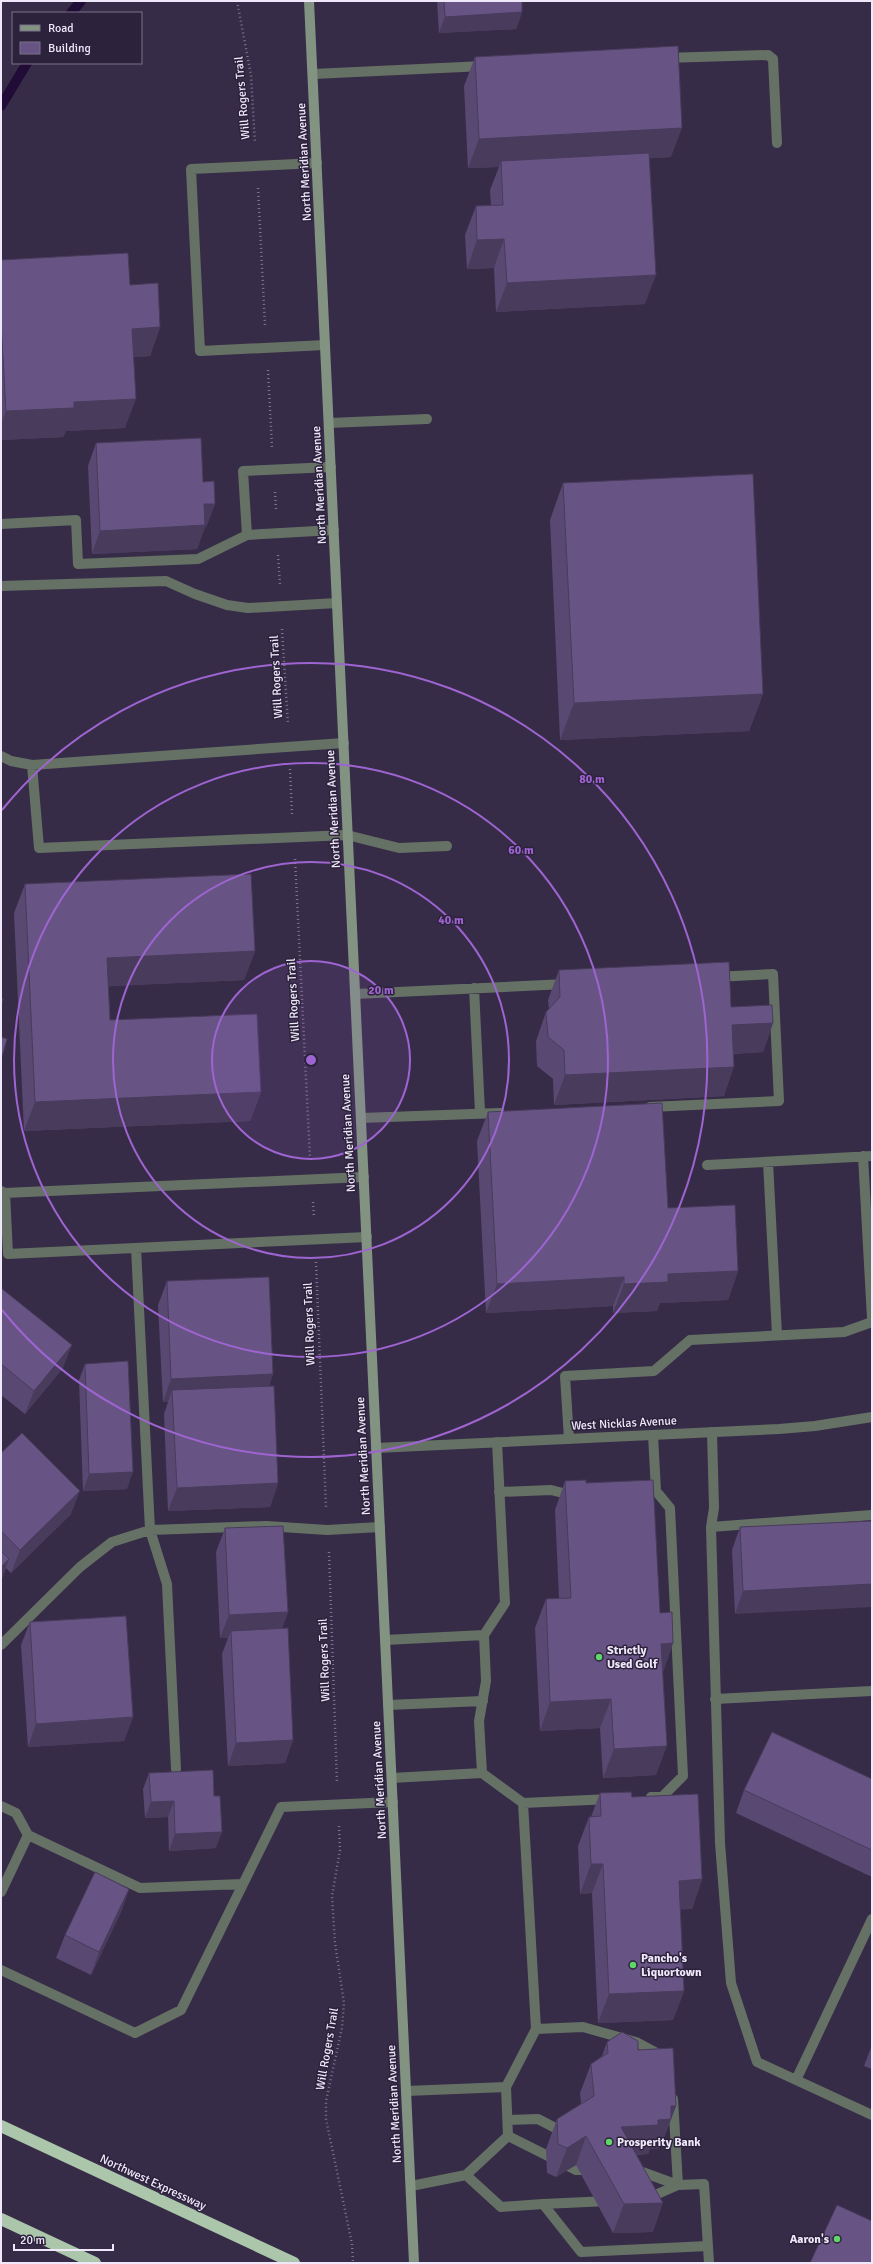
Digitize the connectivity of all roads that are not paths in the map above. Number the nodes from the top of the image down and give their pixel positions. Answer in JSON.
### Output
{"nodes":[{"id":1,"x":309,"y":1,"type":"edge"},
{"id":2,"x":652,"y":59,"type":"edge"},
{"id":3,"x":494,"y":66,"type":"edge"},
{"id":4,"x":312,"y":74,"type":"junction"},
{"id":5,"x":777,"y":143,"type":"dead end"},
{"id":6,"x":317,"y":163,"type":"junction"},
{"id":7,"x":325,"y":345,"type":"junction"},
{"id":8,"x":427,"y":419,"type":"dead end"},
{"id":9,"x":329,"y":423,"type":"junction"},
{"id":10,"x":331,"y":467,"type":"junction"},
{"id":11,"x":1,"y":524,"type":"edge"},
{"id":12,"x":334,"y":530,"type":"junction"},
{"id":13,"x":247,"y":535,"type":"junction"},
{"id":14,"x":1,"y":586,"type":"edge"},
{"id":15,"x":337,"y":603,"type":"junction"},
{"id":16,"x":344,"y":743,"type":"junction"},
{"id":17,"x":1,"y":756,"type":"edge"},
{"id":18,"x":32,"y":765,"type":"junction"},
{"id":19,"x":348,"y":835,"type":"junction"},
{"id":20,"x":447,"y":846,"type":"dead end"},
{"id":21,"x":702,"y":978,"type":"edge"},
{"id":22,"x":576,"y":983,"type":"edge"},
{"id":23,"x":474,"y":988,"type":"junction"},
{"id":24,"x":355,"y":994,"type":"junction"},
{"id":25,"x":636,"y":1108,"type":"edge"},
{"id":26,"x":480,"y":1112,"type":"junction"},
{"id":27,"x":510,"y":1113,"type":"edge"},
{"id":28,"x":360,"y":1118,"type":"junction"},
{"id":29,"x":868,"y":1156,"type":"edge"},
{"id":30,"x":768,"y":1162,"type":"junction"},
{"id":31,"x":707,"y":1165,"type":"dead end"},
{"id":32,"x":364,"y":1177,"type":"junction"},
{"id":33,"x":3,"y":1192,"type":"edge"},
{"id":34,"x":367,"y":1237,"type":"junction"},
{"id":35,"x":136,"y":1248,"type":"junction"},
{"id":36,"x":872,"y":1318,"type":"edge"},
{"id":37,"x":872,"y":1322,"type":"edge"},
{"id":38,"x":777,"y":1335,"type":"junction"},
{"id":39,"x":872,"y":1417,"type":"edge"},
{"id":40,"x":712,"y":1432,"type":"junction"},
{"id":41,"x":653,"y":1435,"type":"junction"},
{"id":42,"x":569,"y":1439,"type":"junction"},
{"id":43,"x":497,"y":1442,"type":"junction"},
{"id":44,"x":376,"y":1448,"type":"junction"},
{"id":45,"x":499,"y":1492,"type":"junction"},
{"id":46,"x":585,"y":1495,"type":"edge"},
{"id":47,"x":872,"y":1515,"type":"edge"},
{"id":48,"x":380,"y":1527,"type":"junction"},
{"id":49,"x":711,"y":1527,"type":"junction"},
{"id":50,"x":150,"y":1530,"type":"junction"},
{"id":51,"x":484,"y":1635,"type":"junction"},
{"id":52,"x":385,"y":1640,"type":"junction"},
{"id":53,"x":1,"y":1645,"type":"edge"},
{"id":54,"x":872,"y":1692,"type":"edge"},
{"id":55,"x":715,"y":1699,"type":"junction"},
{"id":56,"x":483,"y":1701,"type":"junction"},
{"id":57,"x":388,"y":1705,"type":"junction"},
{"id":58,"x":176,"y":1769,"type":"dead end"},
{"id":59,"x":482,"y":1773,"type":"junction"},
{"id":60,"x":392,"y":1778,"type":"junction"},
{"id":61,"x":639,"y":1798,"type":"edge"},
{"id":62,"x":624,"y":1799,"type":"edge"},
{"id":63,"x":393,"y":1802,"type":"junction"},
{"id":64,"x":523,"y":1803,"type":"junction"},
{"id":65,"x":1,"y":1806,"type":"edge"},
{"id":66,"x":28,"y":1835,"type":"junction"},
{"id":67,"x":242,"y":1884,"type":"junction"},
{"id":68,"x":1,"y":1892,"type":"edge"},
{"id":69,"x":872,"y":1919,"type":"edge"},
{"id":70,"x":1,"y":1970,"type":"edge"},
{"id":71,"x":536,"y":2029,"type":"junction"},
{"id":72,"x":669,"y":2064,"type":"edge"},
{"id":73,"x":796,"y":2080,"type":"junction"},
{"id":74,"x":506,"y":2087,"type":"junction"},
{"id":75,"x":406,"y":2091,"type":"junction"},
{"id":76,"x":673,"y":2091,"type":"edge"},
{"id":77,"x":872,"y":2115,"type":"edge"},
{"id":78,"x":508,"y":2120,"type":"junction"},
{"id":79,"x":1,"y":2126,"type":"edge"},
{"id":80,"x":508,"y":2136,"type":"junction"},
{"id":81,"x":572,"y":2136,"type":"edge"},
{"id":82,"x":628,"y":2167,"type":"edge"},
{"id":83,"x":604,"y":2169,"type":"edge"},
{"id":84,"x":466,"y":2175,"type":"junction"},
{"id":85,"x":678,"y":2185,"type":"junction"},
{"id":86,"x":411,"y":2186,"type":"junction"},
{"id":87,"x":636,"y":2200,"type":"edge"},
{"id":88,"x":621,"y":2201,"type":"edge"},
{"id":89,"x":543,"y":2204,"type":"junction"},
{"id":90,"x":1,"y":2219,"type":"edge"},
{"id":91,"x":708,"y":2246,"type":"junction"},
{"id":92,"x":95,"y":2263,"type":"edge"},
{"id":93,"x":294,"y":2263,"type":"edge"},
{"id":94,"x":414,"y":2263,"type":"edge"},
{"id":95,"x":709,"y":2263,"type":"edge"}],
"edges":[{"from":1,"to":4,"type":"main road","name":"North Meridian Avenue"},
{"from":2,"to":5,"type":"street"},
{"from":3,"to":4,"type":"street"},
{"from":4,"to":6,"type":"main road","name":"North Meridian Avenue"},
{"from":6,"to":7,"type":"main road","name":"North Meridian Avenue"},
{"from":6,"to":7,"type":"street"},
{"from":7,"to":9,"type":"main road","name":"North Meridian Avenue"},
{"from":8,"to":9,"type":"street"},
{"from":9,"to":10,"type":"main road","name":"North Meridian Avenue"},
{"from":10,"to":12,"type":"main road","name":"North Meridian Avenue"},
{"from":10,"to":13,"type":"street"},
{"from":11,"to":13,"type":"street"},
{"from":12,"to":13,"type":"street"},
{"from":12,"to":15,"type":"main road","name":"North Meridian Avenue"},
{"from":14,"to":15,"type":"street"},
{"from":15,"to":16,"type":"main road","name":"North Meridian Avenue"},
{"from":16,"to":18,"type":"street"},
{"from":16,"to":19,"type":"main road","name":"North Meridian Avenue"},
{"from":17,"to":18,"type":"street"},
{"from":18,"to":19,"type":"street"},
{"from":19,"to":20,"type":"street"},
{"from":19,"to":24,"type":"main road","name":"North Meridian Avenue"},
{"from":21,"to":25,"type":"street"},
{"from":22,"to":23,"type":"street"},
{"from":23,"to":24,"type":"street"},
{"from":23,"to":26,"type":"street"},
{"from":24,"to":28,"type":"main road","name":"North Meridian Avenue"},
{"from":26,"to":27,"type":"street"},
{"from":26,"to":28,"type":"street"},
{"from":28,"to":32,"type":"main road","name":"North Meridian Avenue"},
{"from":29,"to":30,"type":"street"},
{"from":29,"to":36,"type":"street"},
{"from":30,"to":31,"type":"street"},
{"from":30,"to":38,"type":"street"},
{"from":32,"to":33,"type":"street"},
{"from":32,"to":34,"type":"main road","name":"North Meridian Avenue"},
{"from":33,"to":35,"type":"street"},
{"from":34,"to":35,"type":"street"},
{"from":34,"to":44,"type":"main road","name":"North Meridian Avenue"},
{"from":35,"to":50,"type":"street"},
{"from":37,"to":38,"type":"street"},
{"from":38,"to":42,"type":"street"},
{"from":39,"to":40,"type":"street","name":"West Nicklas Avenue"},
{"from":40,"to":41,"type":"street","name":"West Nicklas Avenue"},
{"from":40,"to":49,"type":"street"},
{"from":41,"to":42,"type":"street","name":"West Nicklas Avenue"},
{"from":41,"to":61,"type":"street"},
{"from":42,"to":43,"type":"street","name":"West Nicklas Avenue"},
{"from":43,"to":44,"type":"street","name":"West Nicklas Avenue"},
{"from":43,"to":45,"type":"street"},
{"from":44,"to":48,"type":"main road","name":"North Meridian Avenue"},
{"from":45,"to":46,"type":"street"},
{"from":45,"to":51,"type":"street"},
{"from":47,"to":49,"type":"street"},
{"from":48,"to":50,"type":"street"},
{"from":48,"to":52,"type":"main road","name":"North Meridian Avenue"},
{"from":49,"to":55,"type":"street"},
{"from":50,"to":53,"type":"street"},
{"from":50,"to":58,"type":"street"},
{"from":51,"to":52,"type":"street"},
{"from":51,"to":56,"type":"street"},
{"from":52,"to":57,"type":"main road","name":"North Meridian Avenue"},
{"from":54,"to":55,"type":"street"},
{"from":55,"to":73,"type":"street"},
{"from":56,"to":57,"type":"street"},
{"from":56,"to":59,"type":"street"},
{"from":57,"to":60,"type":"main road","name":"North Meridian Avenue"},
{"from":59,"to":60,"type":"street"},
{"from":59,"to":64,"type":"street"},
{"from":60,"to":63,"type":"main road","name":"North Meridian Avenue"},
{"from":62,"to":64,"type":"street"},
{"from":63,"to":67,"type":"street"},
{"from":63,"to":75,"type":"main road","name":"North Meridian Avenue"},
{"from":64,"to":71,"type":"street"},
{"from":65,"to":66,"type":"street"},
{"from":66,"to":67,"type":"street"},
{"from":66,"to":68,"type":"street"},
{"from":67,"to":70,"type":"street"},
{"from":69,"to":73,"type":"street"},
{"from":71,"to":72,"type":"street"},
{"from":71,"to":74,"type":"street"},
{"from":73,"to":77,"type":"street"},
{"from":74,"to":75,"type":"street"},
{"from":74,"to":78,"type":"street"},
{"from":75,"to":86,"type":"main road","name":"North Meridian Avenue"},
{"from":76,"to":85,"type":"street"},
{"from":78,"to":80,"type":"street"},
{"from":78,"to":81,"type":"street"},
{"from":79,"to":93,"type":"highway","name":"Northwest Expressway"},
{"from":80,"to":83,"type":"street"},
{"from":80,"to":84,"type":"street"},
{"from":82,"to":85,"type":"street"},
{"from":84,"to":86,"type":"street"},
{"from":84,"to":89,"type":"street"},
{"from":85,"to":87,"type":"street"},
{"from":85,"to":91,"type":"street"},
{"from":86,"to":94,"type":"main road","name":"North Meridian Avenue"},
{"from":88,"to":89,"type":"street"},
{"from":89,"to":91,"type":"street"},
{"from":90,"to":92,"type":"highway"},
{"from":91,"to":95,"type":"street"}]}
